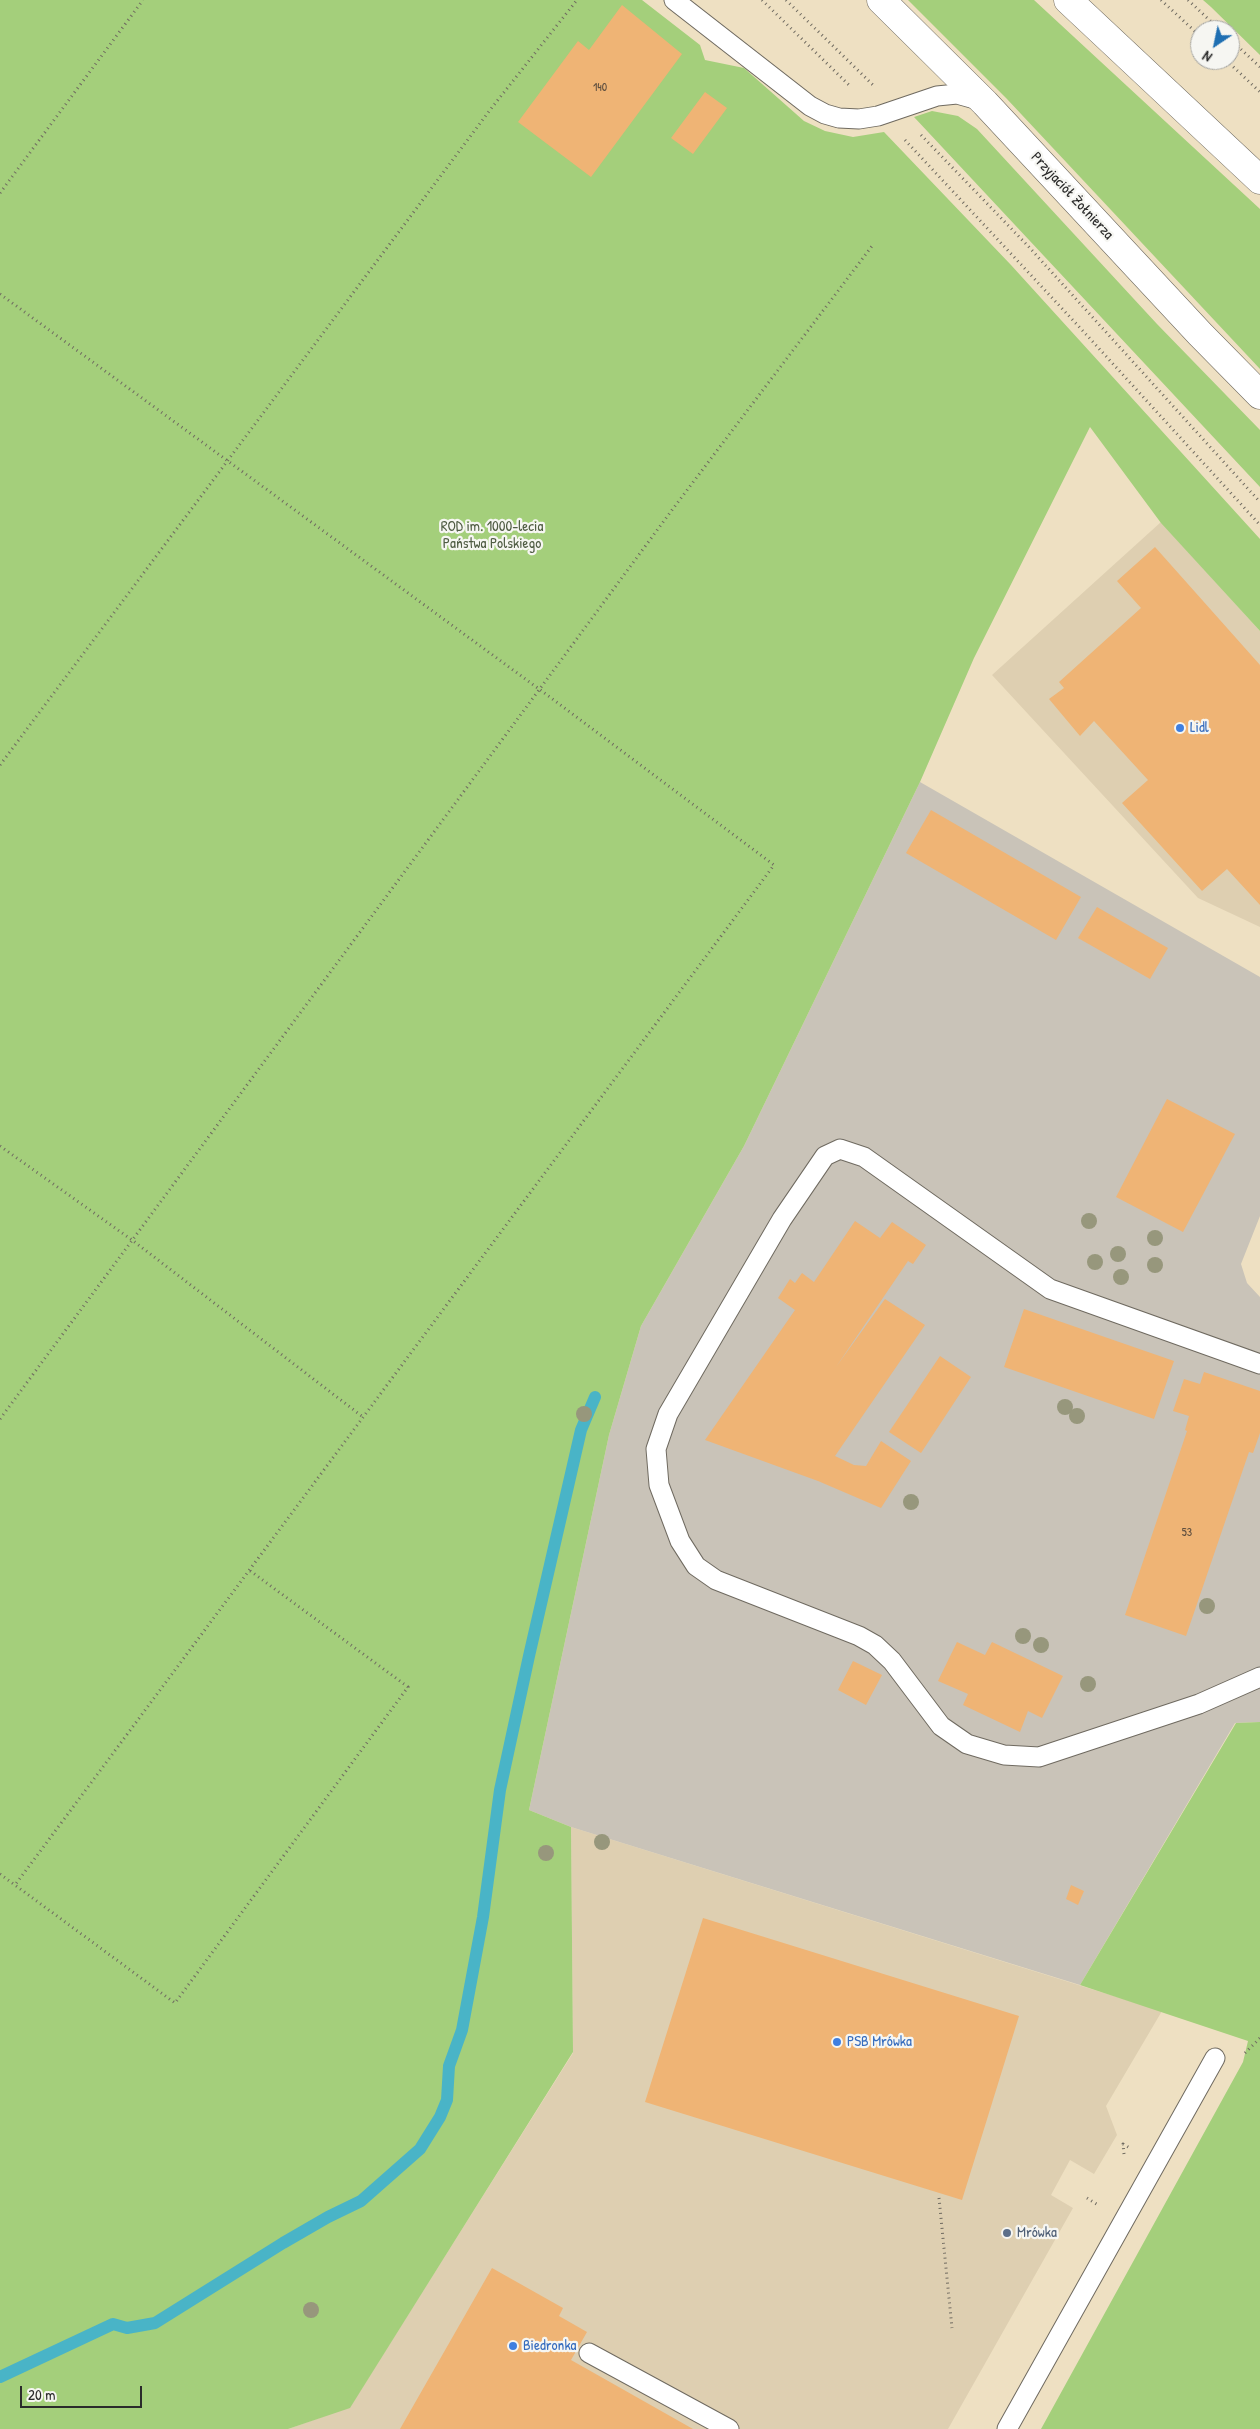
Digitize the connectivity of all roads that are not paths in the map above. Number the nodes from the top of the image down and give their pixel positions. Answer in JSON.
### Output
{"nodes":[{"id":1,"x":674,"y":0,"type":"edge"},
{"id":2,"x":881,"y":0,"type":"edge"},
{"id":3,"x":1068,"y":0,"type":"edge"},
{"id":4,"x":985,"y":103,"type":"junction"},
{"id":5,"x":1260,"y":180,"type":"edge"},
{"id":6,"x":1260,"y":395,"type":"edge"},
{"id":7,"x":1260,"y":1364,"type":"edge"},
{"id":8,"x":1260,"y":1677,"type":"edge"},
{"id":9,"x":1215,"y":2058,"type":"dead end"},
{"id":10,"x":589,"y":2353,"type":"dead end"},
{"id":11,"x":729,"y":2429,"type":"edge"},
{"id":12,"x":1007,"y":2429,"type":"edge"}],
"edges":[{"from":1,"to":4,"type":"lane"},
{"from":2,"to":4,"type":"street","name":"Przyjaciół Żołnierza"},
{"from":3,"to":5,"type":"street"},
{"from":4,"to":6,"type":"street","name":"Przyjaciół Żołnierza"},
{"from":7,"to":8,"type":"lane"},
{"from":9,"to":12,"type":"lane"},
{"from":10,"to":11,"type":"lane"}]}
